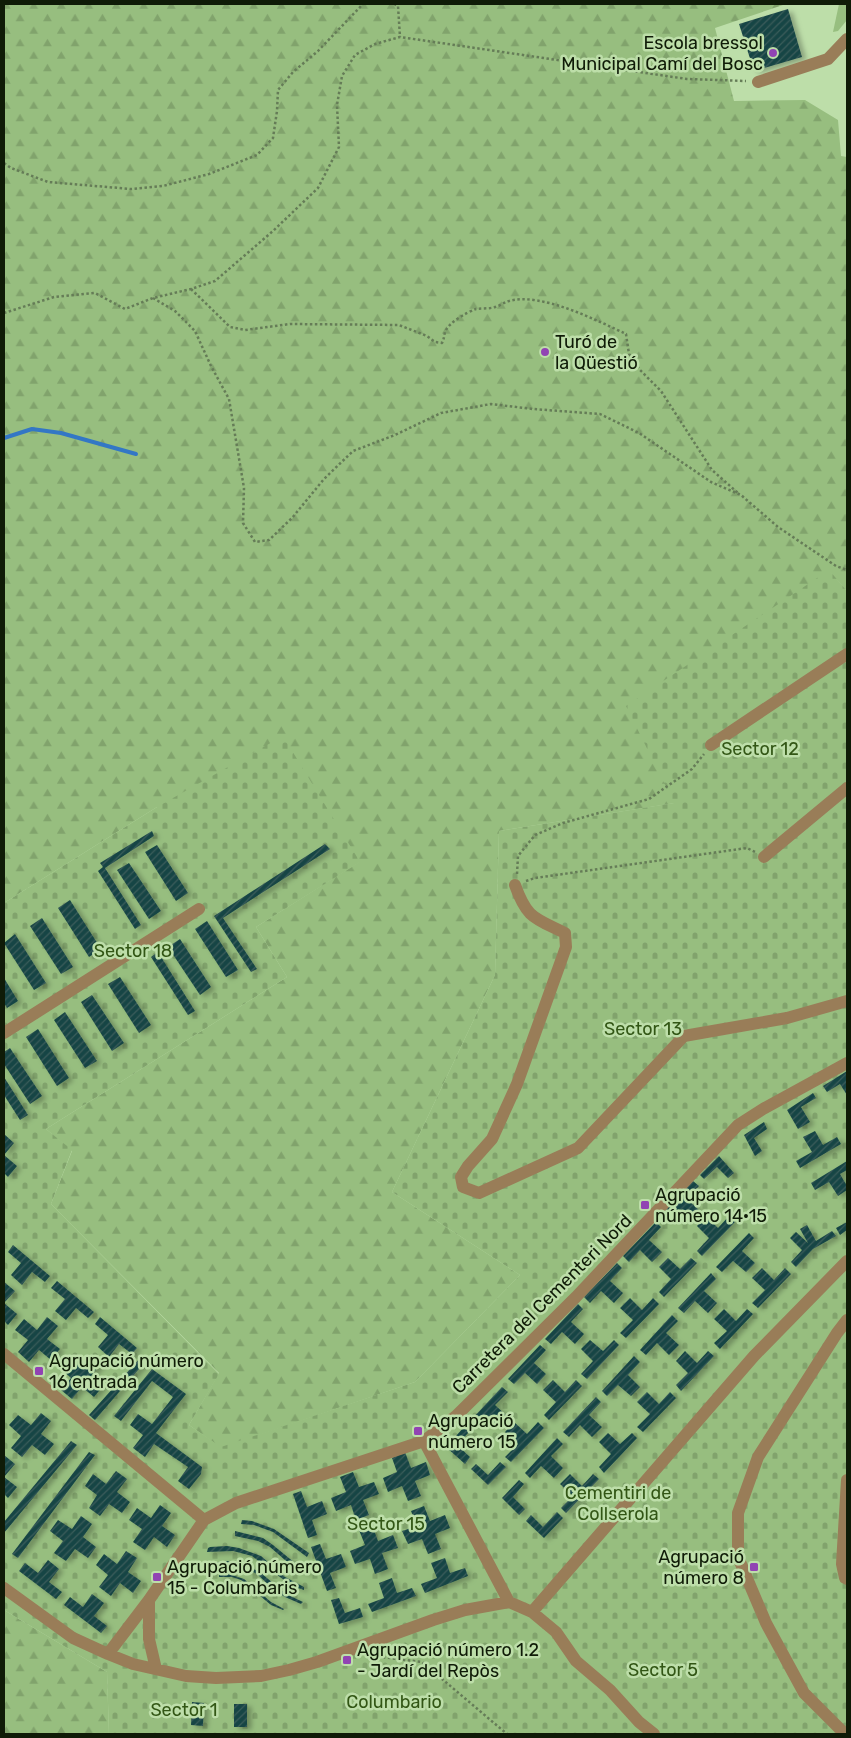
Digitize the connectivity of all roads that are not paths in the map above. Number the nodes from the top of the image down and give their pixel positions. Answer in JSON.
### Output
{"nodes":[{"id":1,"x":847,"y":39,"type":"edge"},
{"id":2,"x":758,"y":82,"type":"road end"},
{"id":3,"x":847,"y":654,"type":"edge"},
{"id":4,"x":711,"y":745,"type":"road end"},
{"id":5,"x":847,"y":788,"type":"edge"},
{"id":6,"x":764,"y":857,"type":"road end"},
{"id":7,"x":515,"y":885,"type":"road end"},
{"id":8,"x":199,"y":909,"type":"dead end"},
{"id":9,"x":847,"y":1001,"type":"edge"},
{"id":10,"x":4,"y":1033,"type":"edge"},
{"id":11,"x":847,"y":1063,"type":"edge"},
{"id":12,"x":847,"y":1261,"type":"edge"},
{"id":13,"x":847,"y":1320,"type":"edge"},
{"id":14,"x":4,"y":1354,"type":"edge"},
{"id":15,"x":424,"y":1440,"type":"junction"},
{"id":16,"x":847,"y":1480,"type":"edge"},
{"id":17,"x":204,"y":1520,"type":"junction"},
{"id":18,"x":847,"y":1579,"type":"edge"},
{"id":19,"x":4,"y":1588,"type":"edge"},
{"id":20,"x":149,"y":1600,"type":"junction"},
{"id":21,"x":509,"y":1602,"type":"junction"},
{"id":22,"x":532,"y":1612,"type":"junction"},
{"id":23,"x":108,"y":1654,"type":"junction"},
{"id":24,"x":156,"y":1669,"type":"junction"},
{"id":25,"x":654,"y":1734,"type":"edge"},
{"id":26,"x":845,"y":1734,"type":"edge"}],
"edges":[{"from":1,"to":2,"type":"street"},
{"from":3,"to":4,"type":"street"},
{"from":5,"to":6,"type":"street"},
{"from":7,"to":9,"type":"street"},
{"from":8,"to":10,"type":"street"},
{"from":11,"to":15,"type":"street","name":"Carretera del Cementeri Nord"},
{"from":12,"to":22,"type":"street"},
{"from":13,"to":26,"type":"street"},
{"from":14,"to":17,"type":"street"},
{"from":15,"to":17,"type":"street","name":"Carretera del Cementeri Nord"},
{"from":15,"to":21,"type":"street"},
{"from":16,"to":18,"type":"street"},
{"from":17,"to":20,"type":"street","name":"Carretera del Cementeri Nord"},
{"from":19,"to":23,"type":"street"},
{"from":20,"to":23,"type":"street","name":"Carretera del Cementeri Nord"},
{"from":20,"to":24,"type":"street"},
{"from":21,"to":22,"type":"street"},
{"from":21,"to":24,"type":"street"},
{"from":22,"to":25,"type":"street"},
{"from":23,"to":24,"type":"street"}]}
